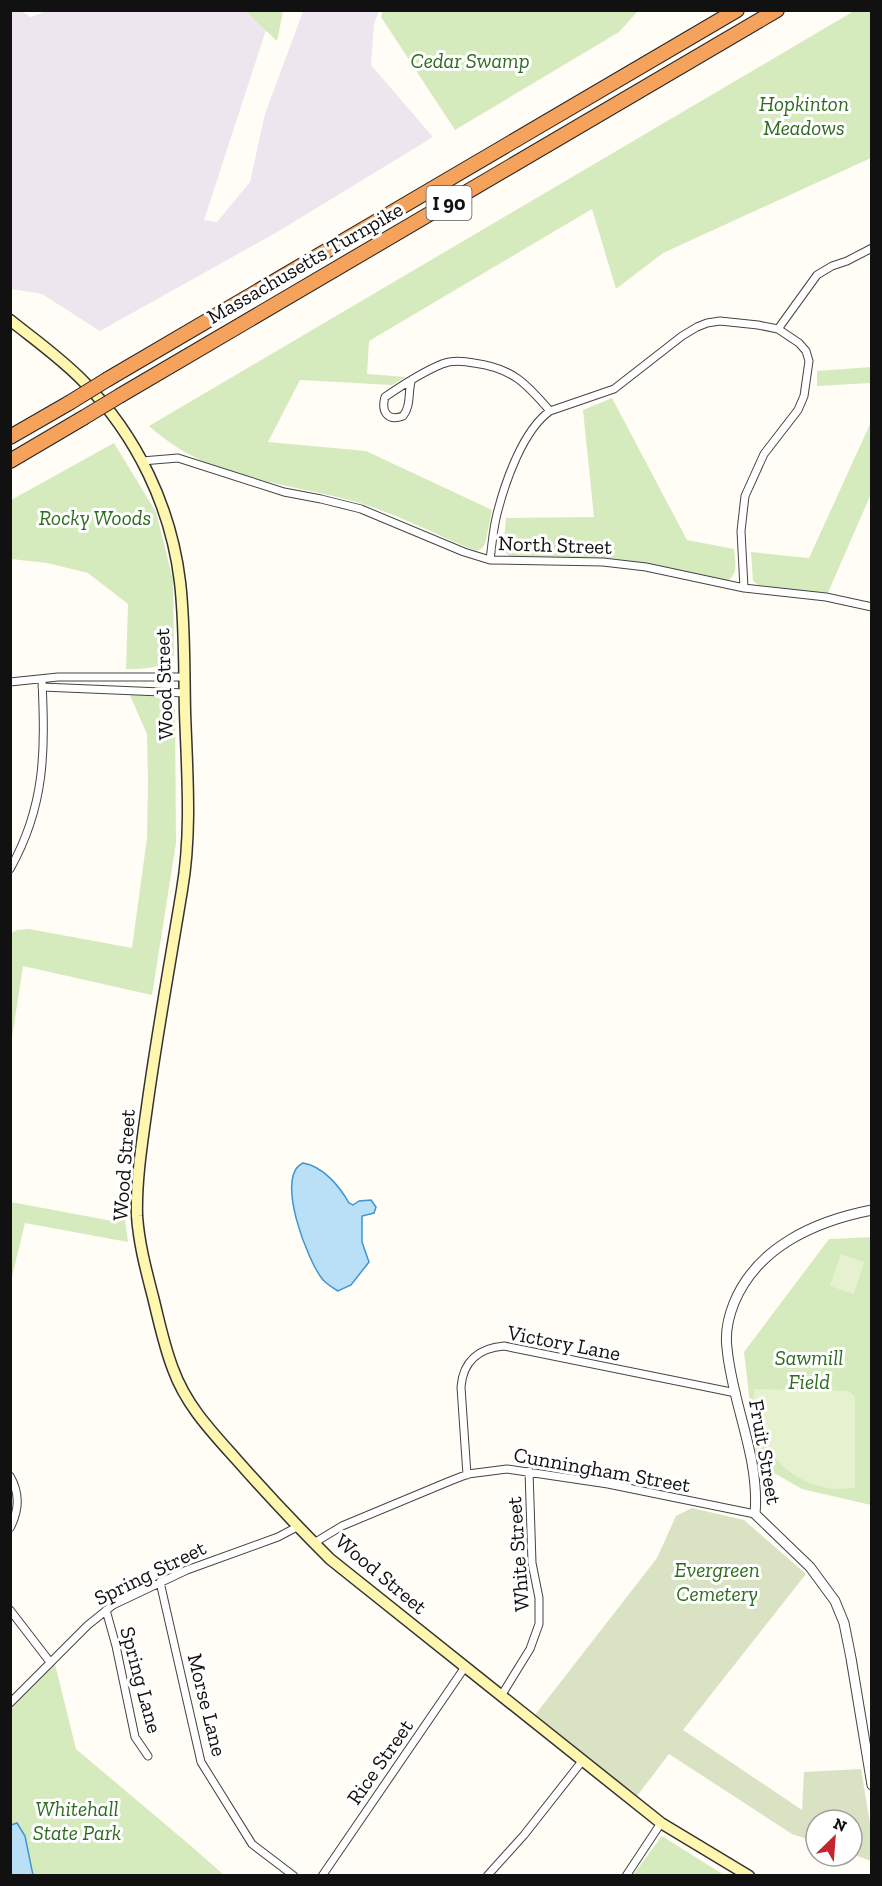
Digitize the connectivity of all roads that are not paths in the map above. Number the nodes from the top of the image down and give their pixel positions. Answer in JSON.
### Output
{"nodes":[{"id":1,"x":737,"y":10,"type":"edge"},
{"id":2,"x":777,"y":10,"type":"edge"},
{"id":3,"x":871,"y":247,"type":"edge"},
{"id":4,"x":10,"y":320,"type":"edge"},
{"id":5,"x":778,"y":329,"type":"junction"},
{"id":6,"x":411,"y":382,"type":"junction"},
{"id":7,"x":550,"y":411,"type":"junction"},
{"id":8,"x":10,"y":437,"type":"edge"},
{"id":9,"x":10,"y":461,"type":"edge"},
{"id":10,"x":142,"y":461,"type":"junction"},
{"id":11,"x":490,"y":560,"type":"junction"},
{"id":12,"x":744,"y":588,"type":"junction"},
{"id":13,"x":872,"y":607,"type":"edge"},
{"id":14,"x":184,"y":677,"type":"junction"},
{"id":15,"x":10,"y":682,"type":"edge"},
{"id":16,"x":42,"y":683,"type":"junction"},
{"id":17,"x":184,"y":693,"type":"junction"},
{"id":18,"x":10,"y":869,"type":"edge"},
{"id":19,"x":872,"y":1210,"type":"edge"},
{"id":20,"x":736,"y":1393,"type":"junction"},
{"id":21,"x":529,"y":1471,"type":"junction"},
{"id":22,"x":467,"y":1475,"type":"junction"},
{"id":23,"x":10,"y":1476,"type":"edge"},
{"id":24,"x":755,"y":1514,"type":"junction"},
{"id":25,"x":297,"y":1527,"type":"junction"},
{"id":26,"x":10,"y":1528,"type":"edge"},
{"id":27,"x":314,"y":1543,"type":"junction"},
{"id":28,"x":160,"y":1582,"type":"junction"},
{"id":29,"x":10,"y":1610,"type":"edge"},
{"id":30,"x":106,"y":1610,"type":"junction"},
{"id":31,"x":50,"y":1662,"type":"junction"},
{"id":32,"x":465,"y":1667,"type":"junction"},
{"id":33,"x":501,"y":1696,"type":"junction"},
{"id":34,"x":10,"y":1703,"type":"edge"},
{"id":35,"x":148,"y":1756,"type":"dead end"},
{"id":36,"x":583,"y":1760,"type":"junction"},
{"id":37,"x":872,"y":1785,"type":"edge"},
{"id":38,"x":661,"y":1822,"type":"junction"},
{"id":39,"x":294,"y":1875,"type":"edge"},
{"id":40,"x":322,"y":1875,"type":"edge"},
{"id":41,"x":489,"y":1875,"type":"edge"},
{"id":42,"x":626,"y":1875,"type":"edge"},
{"id":43,"x":749,"y":1875,"type":"edge"}],
"edges":[{"from":1,"to":8,"type":"highway","name":"Massachusetts Turnpike","number":"I 90","bridge":true},
{"from":2,"to":9,"type":"highway","name":"Massachusetts Turnpike","number":"I 90","bridge":true},
{"from":3,"to":5,"type":"street"},
{"from":4,"to":10,"type":"main road","name":"Wood Street"},
{"from":5,"to":7,"type":"street"},
{"from":5,"to":12,"type":"street"},
{"from":6,"to":6,"type":"street"},
{"from":6,"to":7,"type":"street"},
{"from":7,"to":11,"type":"street"},
{"from":10,"to":11,"type":"street","name":"North Street"},
{"from":10,"to":14,"type":"main road","name":"Wood Street"},
{"from":11,"to":12,"type":"street","name":"North Street"},
{"from":12,"to":13,"type":"street","name":"North Street"},
{"from":14,"to":16,"type":"street"},
{"from":14,"to":17,"type":"main road","name":"Wood Street"},
{"from":15,"to":16,"type":"street"},
{"from":16,"to":17,"type":"street"},
{"from":16,"to":18,"type":"street"},
{"from":17,"to":25,"type":"main road","name":"Wood Street"},
{"from":19,"to":20,"type":"street","name":"Fruit Street"},
{"from":20,"to":22,"type":"street","name":"Victory Lane"},
{"from":20,"to":24,"type":"street","name":"Fruit Street"},
{"from":21,"to":22,"type":"street","name":"Cunningham Street"},
{"from":21,"to":24,"type":"street","name":"Cunningham Street"},
{"from":21,"to":33,"type":"street","name":"White Street"},
{"from":22,"to":27,"type":"street","name":"Cunningham Street"},
{"from":23,"to":26,"type":"street"},
{"from":24,"to":37,"type":"street","name":"Fruit Street"},
{"from":25,"to":27,"type":"main road","name":"Wood Street"},
{"from":25,"to":28,"type":"street","name":"Spring Street"},
{"from":27,"to":32,"type":"main road","name":"Wood Street"},
{"from":28,"to":30,"type":"street","name":"Spring Street"},
{"from":28,"to":39,"type":"street","name":"Morse Lane"},
{"from":29,"to":31,"type":"street"},
{"from":30,"to":31,"type":"street","name":"Spring Street"},
{"from":30,"to":35,"type":"street","name":"Spring Lane"},
{"from":31,"to":34,"type":"street","name":"Spring Street"},
{"from":32,"to":33,"type":"main road","name":"Wood Street"},
{"from":32,"to":40,"type":"street","name":"Rice Street"},
{"from":33,"to":36,"type":"main road","name":"Wood Street"},
{"from":36,"to":38,"type":"main road","name":"Wood Street"},
{"from":36,"to":41,"type":"street"},
{"from":38,"to":42,"type":"street"},
{"from":38,"to":43,"type":"main road","name":"Wood Street"}]}
